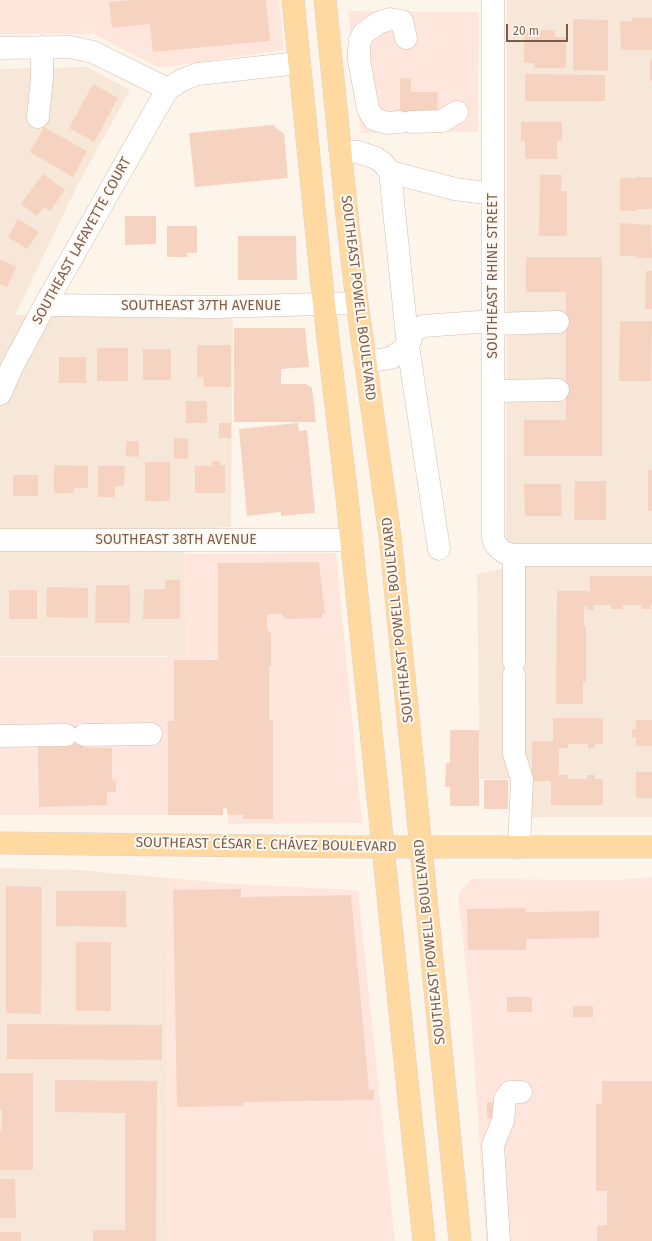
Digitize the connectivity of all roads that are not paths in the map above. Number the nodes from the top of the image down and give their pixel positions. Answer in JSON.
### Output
{"nodes":[{"id":1,"x":293,"y":0,"type":"edge"},
{"id":2,"x":325,"y":0,"type":"edge"},
{"id":3,"x":493,"y":0,"type":"edge"},
{"id":4,"x":406,"y":38,"type":"dead end"},
{"id":5,"x":42,"y":47,"type":"junction"},
{"id":6,"x":0,"y":48,"type":"edge"},
{"id":7,"x":299,"y":63,"type":"junction"},
{"id":8,"x":334,"y":88,"type":"junction"},
{"id":9,"x":168,"y":89,"type":"junction"},
{"id":10,"x":457,"y":112,"type":"dead end"},
{"id":11,"x":38,"y":117,"type":"dead end"},
{"id":12,"x":340,"y":151,"type":"junction"},
{"id":13,"x":390,"y":172,"type":"junction"},
{"id":14,"x":493,"y":193,"type":"junction"},
{"id":15,"x":357,"y":303,"type":"junction"},
{"id":16,"x":324,"y":304,"type":"junction"},
{"id":17,"x":45,"y":305,"type":"junction"},
{"id":18,"x":558,"y":322,"type":"dead end"},
{"id":19,"x":493,"y":324,"type":"junction"},
{"id":20,"x":408,"y":346,"type":"junction"},
{"id":21,"x":366,"y":362,"type":"junction"},
{"id":22,"x":558,"y":390,"type":"dead end"},
{"id":23,"x":493,"y":391,"type":"junction"},
{"id":24,"x":0,"y":394,"type":"edge"},
{"id":25,"x":0,"y":540,"type":"edge"},
{"id":26,"x":352,"y":540,"type":"junction"},
{"id":27,"x":439,"y":550,"type":"dead end"},
{"id":28,"x":507,"y":552,"type":"junction"},
{"id":29,"x":652,"y":555,"type":"edge"},
{"id":30,"x":151,"y":734,"type":"dead end"},
{"id":31,"x":0,"y":736,"type":"edge"},
{"id":32,"x":0,"y":843,"type":"edge"},
{"id":33,"x":383,"y":847,"type":"junction"},
{"id":34,"x":420,"y":847,"type":"junction"},
{"id":35,"x":519,"y":847,"type":"junction"},
{"id":36,"x":652,"y":847,"type":"edge"},
{"id":37,"x":521,"y":1092,"type":"dead end"},
{"id":38,"x":424,"y":1241,"type":"edge"},
{"id":39,"x":460,"y":1241,"type":"edge"},
{"id":40,"x":499,"y":1241,"type":"edge"}],
"edges":[{"from":1,"to":7,"type":"main road"},
{"from":2,"to":8,"type":"main road","name":"SOUTHEAST POWELL BOULEVARD"},
{"from":3,"to":14,"type":"street","name":"SOUTHEAST RHINE STREET"},
{"from":4,"to":10,"type":"street"},
{"from":5,"to":6,"type":"street"},
{"from":5,"to":9,"type":"street"},
{"from":5,"to":11,"type":"street"},
{"from":7,"to":8,"type":"main road"},
{"from":7,"to":9,"type":"street"},
{"from":7,"to":16,"type":"main road"},
{"from":8,"to":12,"type":"main road","name":"SOUTHEAST POWELL BOULEVARD"},
{"from":9,"to":17,"type":"street","name":"SOUTHEAST LAFAYETTE COURT"},
{"from":12,"to":13,"type":"street"},
{"from":12,"to":15,"type":"main road","name":"SOUTHEAST POWELL BOULEVARD"},
{"from":13,"to":14,"type":"street"},
{"from":13,"to":20,"type":"street"},
{"from":14,"to":19,"type":"street","name":"SOUTHEAST RHINE STREET"},
{"from":15,"to":16,"type":"street","name":"SOUTHEAST 37TH AVENUE"},
{"from":15,"to":21,"type":"main road","name":"SOUTHEAST POWELL BOULEVARD"},
{"from":16,"to":17,"type":"street","name":"SOUTHEAST 37TH AVENUE"},
{"from":16,"to":26,"type":"main road"},
{"from":17,"to":24,"type":"street","name":"SOUTHEAST LAFAYETTE COURT"},
{"from":18,"to":19,"type":"street"},
{"from":19,"to":20,"type":"street"},
{"from":19,"to":23,"type":"street","name":"SOUTHEAST RHINE STREET"},
{"from":20,"to":21,"type":"street"},
{"from":20,"to":27,"type":"street"},
{"from":21,"to":34,"type":"main road","name":"SOUTHEAST POWELL BOULEVARD"},
{"from":22,"to":23,"type":"street"},
{"from":23,"to":28,"type":"street","name":"SOUTHEAST RHINE STREET"},
{"from":25,"to":26,"type":"street","name":"SOUTHEAST 38TH AVENUE"},
{"from":26,"to":33,"type":"main road"},
{"from":28,"to":29,"type":"street"},
{"from":28,"to":35,"type":"street"},
{"from":30,"to":31,"type":"street"},
{"from":32,"to":33,"type":"main road","name":"SOUTHEAST CÉSAR E. CHÁVEZ BOULEVARD"},
{"from":33,"to":34,"type":"main road","name":"SOUTHEAST CÉSAR E. CHÁVEZ BOULEVARD"},
{"from":33,"to":38,"type":"main road"},
{"from":34,"to":35,"type":"main road","name":"SOUTHEAST CÉSAR E. CHÁVEZ BOULEVARD"},
{"from":34,"to":39,"type":"main road","name":"SOUTHEAST POWELL BOULEVARD"},
{"from":35,"to":36,"type":"main road","name":"SOUTHEAST CÉSAR E. CHÁVEZ BOULEVARD"},
{"from":37,"to":40,"type":"street"}]}
